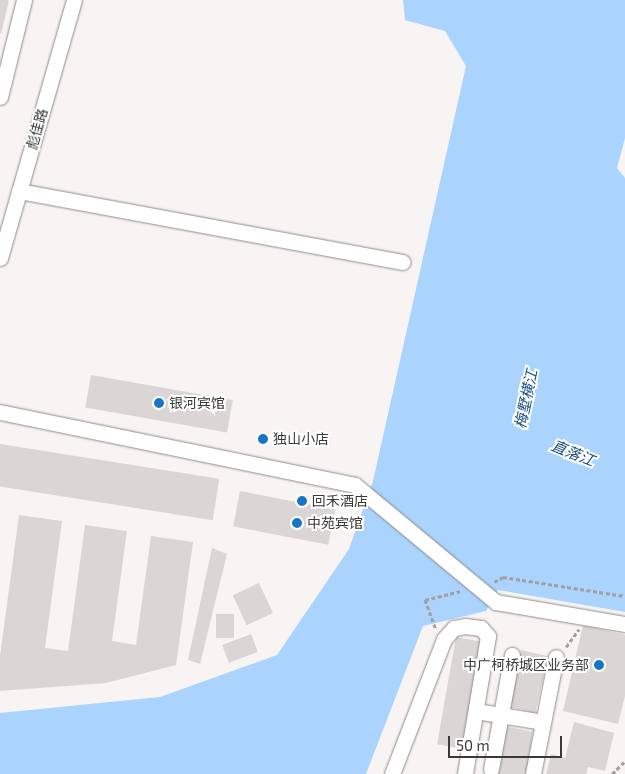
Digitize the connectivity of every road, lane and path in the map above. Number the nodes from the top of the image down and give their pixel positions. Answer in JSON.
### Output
{"nodes":[{"id":1,"x":24,"y":0,"type":"edge"},
{"id":2,"x":74,"y":0,"type":"edge"},
{"id":3,"x":0,"y":97,"type":"edge"},
{"id":4,"x":19,"y":191,"type":"junction"},
{"id":5,"x":0,"y":258,"type":"edge"},
{"id":6,"x":402,"y":262,"type":"dead end"},
{"id":7,"x":0,"y":412,"type":"edge"},
{"id":8,"x":582,"y":615,"type":"junction"},
{"id":9,"x":625,"y":624,"type":"edge"},
{"id":10,"x":512,"y":655,"type":"dead end"},
{"id":11,"x":556,"y":657,"type":"joint"},
{"id":12,"x":476,"y":711,"type":"junction"},
{"id":13,"x":500,"y":715,"type":"junction"},
{"id":14,"x":543,"y":722,"type":"junction"},
{"id":15,"x":470,"y":741,"type":"junction"},
{"id":16,"x":495,"y":746,"type":"junction"},
{"id":17,"x":625,"y":760,"type":"edge"},
{"id":18,"x":490,"y":769,"type":"dead end"},
{"id":19,"x":392,"y":774,"type":"edge"},
{"id":20,"x":465,"y":774,"type":"edge"},
{"id":21,"x":533,"y":774,"type":"edge"},
{"id":22,"x":612,"y":774,"type":"edge"}],
"edges":[{"from":1,"to":3,"type":"street"},
{"from":2,"to":4,"type":"street","name":"彪佳路"},
{"from":4,"to":5,"type":"street","name":"彪佳路"},
{"from":4,"to":6,"type":"street"},
{"from":7,"to":8,"type":"street"},
{"from":8,"to":9,"type":"street"},
{"from":8,"to":11,"type":"path"},
{"from":10,"to":13,"type":"street"},
{"from":11,"to":14,"type":"street"},
{"from":12,"to":13,"type":"street"},
{"from":12,"to":15,"type":"street"},
{"from":12,"to":19,"type":"street"},
{"from":13,"to":14,"type":"street"},
{"from":13,"to":16,"type":"street"},
{"from":14,"to":21,"type":"street"},
{"from":15,"to":16,"type":"street"},
{"from":15,"to":20,"type":"street"},
{"from":16,"to":18,"type":"street"},
{"from":17,"to":22,"type":"path"}]}
